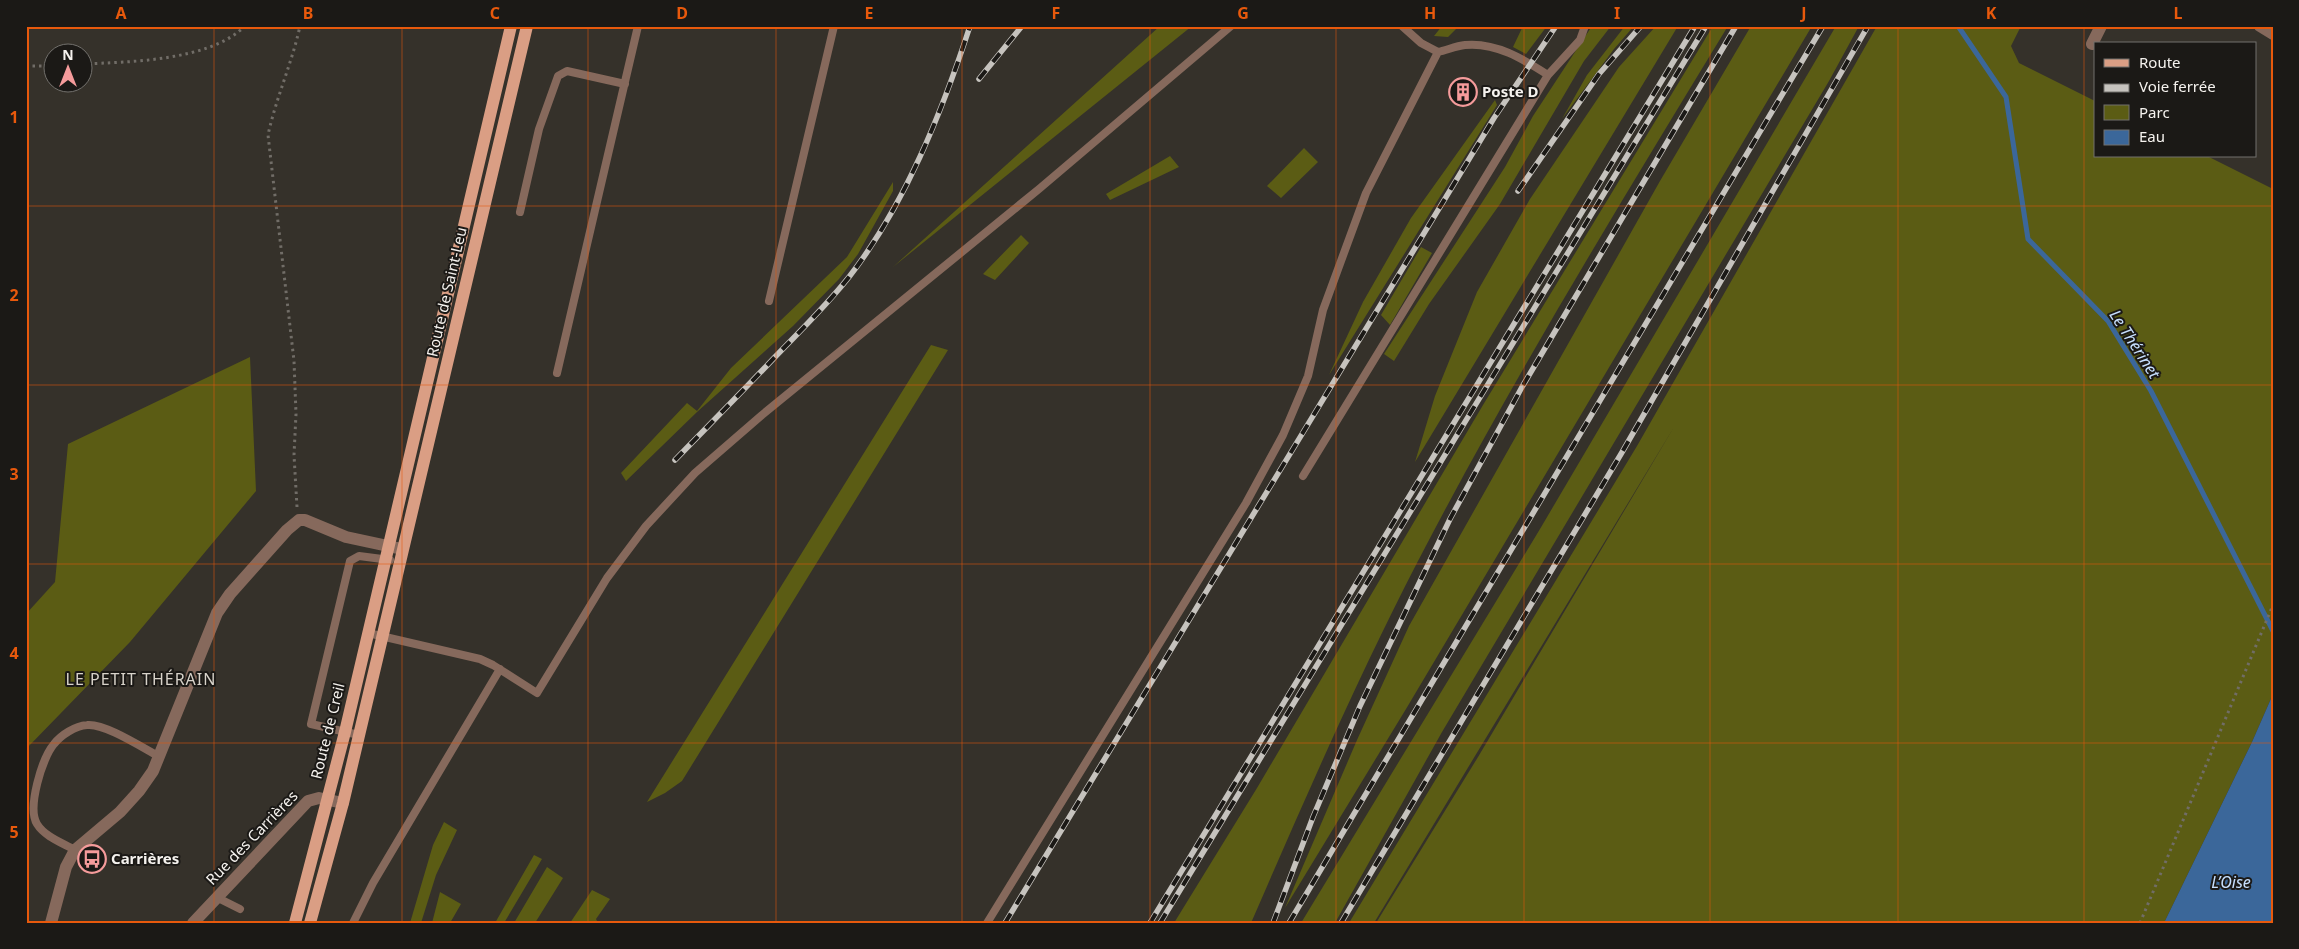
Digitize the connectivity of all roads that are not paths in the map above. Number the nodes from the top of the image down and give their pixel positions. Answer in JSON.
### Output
{"nodes":[{"id":1,"x":511,"y":26,"type":"edge"},
{"id":2,"x":527,"y":26,"type":"edge"},
{"id":3,"x":638,"y":26,"type":"edge"},
{"id":4,"x":834,"y":26,"type":"edge"},
{"id":5,"x":1231,"y":26,"type":"edge"},
{"id":6,"x":1402,"y":26,"type":"edge"},
{"id":7,"x":1585,"y":26,"type":"edge"},
{"id":8,"x":2101,"y":26,"type":"edge"},
{"id":9,"x":2260,"y":26,"type":"edge"},
{"id":10,"x":2273,"y":34,"type":"edge"},
{"id":11,"x":2092,"y":44,"type":"dead end"},
{"id":12,"x":1438,"y":52,"type":"junction"},
{"id":13,"x":1548,"y":75,"type":"junction"},
{"id":14,"x":625,"y":84,"type":"junction"},
{"id":15,"x":520,"y":212,"type":"dead end"},
{"id":16,"x":769,"y":301,"type":"dead end"},
{"id":17,"x":557,"y":373,"type":"dead end"},
{"id":18,"x":1303,"y":476,"type":"dead end"},
{"id":19,"x":402,"y":549,"type":"junction"},
{"id":20,"x":387,"y":553,"type":"junction"},
{"id":21,"x":399,"y":563,"type":"junction"},
{"id":22,"x":368,"y":633,"type":"junction"},
{"id":23,"x":382,"y":636,"type":"junction"},
{"id":24,"x":500,"y":669,"type":"junction"},
{"id":25,"x":345,"y":732,"type":"junction"},
{"id":26,"x":359,"y":735,"type":"junction"},
{"id":27,"x":160,"y":757,"type":"junction"},
{"id":28,"x":328,"y":799,"type":"junction"},
{"id":29,"x":343,"y":802,"type":"junction"},
{"id":30,"x":75,"y":850,"type":"junction"},
{"id":31,"x":218,"y":898,"type":"junction"},
{"id":32,"x":240,"y":909,"type":"dead end"},
{"id":33,"x":51,"y":923,"type":"edge"},
{"id":34,"x":193,"y":923,"type":"edge"},
{"id":35,"x":295,"y":923,"type":"edge"},
{"id":36,"x":310,"y":923,"type":"edge"},
{"id":37,"x":353,"y":923,"type":"edge"},
{"id":38,"x":987,"y":923,"type":"edge"}],
"edges":[{"from":1,"to":20,"type":"main road","name":"Route de Saint-Leu"},
{"from":2,"to":19,"type":"main road","name":"Route de Saint-Leu"},
{"from":3,"to":14,"type":"lane"},
{"from":4,"to":16,"type":"lane"},
{"from":5,"to":24,"type":"lane"},
{"from":6,"to":12,"type":"lane"},
{"from":7,"to":13,"type":"lane"},
{"from":8,"to":11,"type":"street"},
{"from":9,"to":10,"type":"street"},
{"from":12,"to":13,"type":"lane"},
{"from":12,"to":38,"type":"lane"},
{"from":13,"to":18,"type":"lane"},
{"from":14,"to":15,"type":"lane"},
{"from":14,"to":17,"type":"lane"},
{"from":19,"to":20,"type":"street"},
{"from":19,"to":21,"type":"main road","name":"Route de Saint-Leu"},
{"from":20,"to":21,"type":"lane"},
{"from":20,"to":22,"type":"main road","name":"Route de Creil"},
{"from":20,"to":25,"type":"lane"},
{"from":20,"to":27,"type":"street"},
{"from":21,"to":23,"type":"main road","name":"Route de Creil"},
{"from":22,"to":23,"type":"lane"},
{"from":22,"to":25,"type":"main road","name":"Route de Creil"},
{"from":23,"to":24,"type":"lane"},
{"from":23,"to":26,"type":"main road","name":"Route de Creil"},
{"from":24,"to":37,"type":"lane"},
{"from":25,"to":26,"type":"lane"},
{"from":25,"to":28,"type":"main road","name":"Route de Creil"},
{"from":26,"to":29,"type":"main road","name":"Route de Creil"},
{"from":27,"to":30,"type":"street"},
{"from":27,"to":30,"type":"lane"},
{"from":28,"to":29,"type":"street","name":"Rue des Carrières"},
{"from":28,"to":31,"type":"street","name":"Rue des Carrières"},
{"from":28,"to":35,"type":"main road","name":"Route de Creil"},
{"from":29,"to":36,"type":"main road","name":"Route de Creil"},
{"from":30,"to":33,"type":"street"},
{"from":31,"to":32,"type":"lane"},
{"from":31,"to":34,"type":"street","name":"Rue des Carrières"}]}
